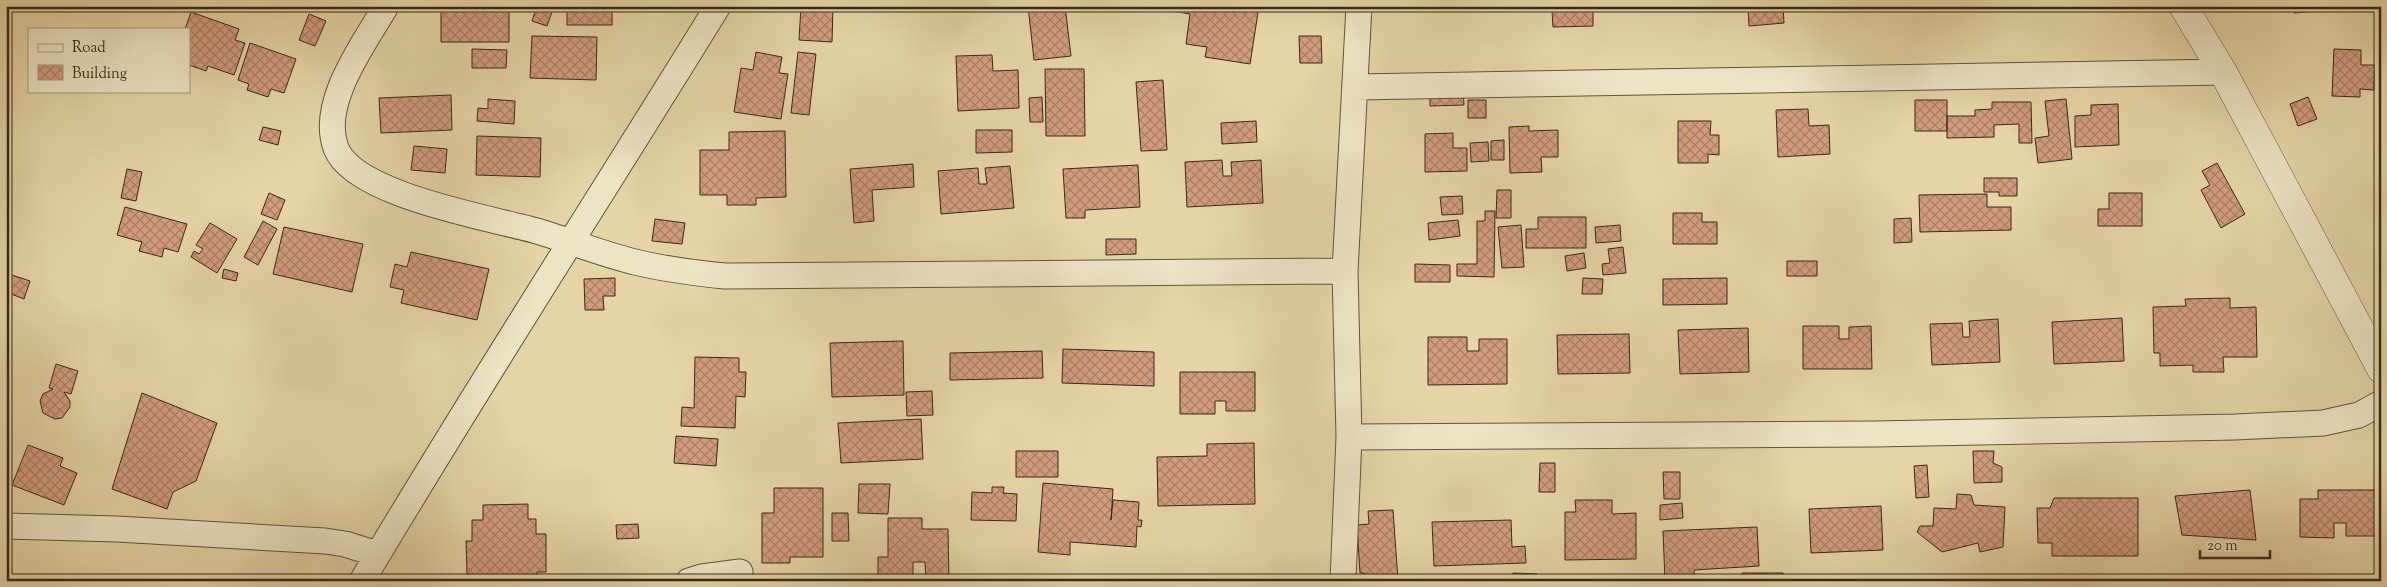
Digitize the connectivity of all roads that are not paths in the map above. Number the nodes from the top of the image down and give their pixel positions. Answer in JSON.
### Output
{"nodes":[{"id":1,"x":386,"y":6,"type":"edge"},
{"id":2,"x":718,"y":6,"type":"edge"},
{"id":3,"x":1359,"y":6,"type":"edge"},
{"id":4,"x":2183,"y":6,"type":"edge"},
{"id":5,"x":2223,"y":72,"type":"junction"},
{"id":6,"x":1356,"y":87,"type":"junction"},
{"id":7,"x":572,"y":242,"type":"junction"},
{"id":8,"x":1345,"y":271,"type":"junction"},
{"id":9,"x":2381,"y":369,"type":"edge"},
{"id":10,"x":2381,"y":402,"type":"edge"},
{"id":11,"x":1349,"y":437,"type":"junction"},
{"id":12,"x":6,"y":526,"type":"edge"},
{"id":13,"x":377,"y":554,"type":"junction"},
{"id":14,"x":740,"y":572,"type":"dead end"},
{"id":15,"x":362,"y":581,"type":"edge"},
{"id":16,"x":689,"y":581,"type":"edge"},
{"id":17,"x":1343,"y":581,"type":"edge"}],
"edges":[{"from":1,"to":7,"type":"street"},
{"from":2,"to":7,"type":"street"},
{"from":3,"to":6,"type":"street"},
{"from":4,"to":5,"type":"street"},
{"from":5,"to":6,"type":"street"},
{"from":5,"to":9,"type":"street"},
{"from":6,"to":8,"type":"street"},
{"from":7,"to":8,"type":"street"},
{"from":7,"to":13,"type":"street"},
{"from":8,"to":11,"type":"street"},
{"from":10,"to":11,"type":"street"},
{"from":11,"to":17,"type":"street"},
{"from":12,"to":13,"type":"street"},
{"from":13,"to":15,"type":"street"},
{"from":14,"to":16,"type":"street"}]}
